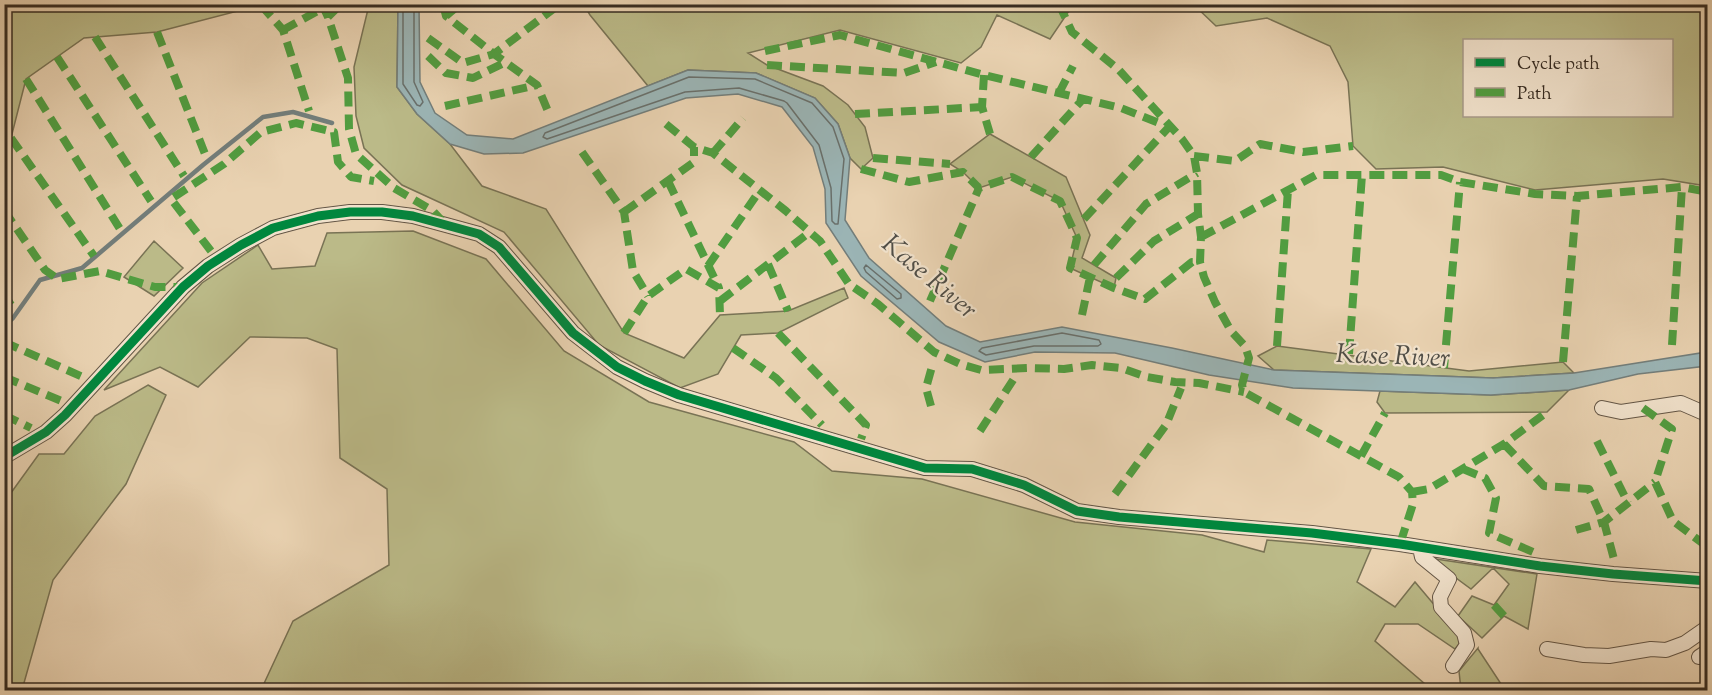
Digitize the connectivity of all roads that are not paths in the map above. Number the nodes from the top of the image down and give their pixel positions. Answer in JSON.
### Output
{"nodes":[{"id":1,"x":1602,"y":408,"type":"dead end"},
{"id":2,"x":1707,"y":417,"type":"edge"},
{"id":3,"x":4,"y":457,"type":"edge"},
{"id":4,"x":1420,"y":548,"type":"junction"},
{"id":5,"x":1707,"y":581,"type":"edge"},
{"id":6,"x":1707,"y":627,"type":"edge"},
{"id":7,"x":1547,"y":649,"type":"dead end"},
{"id":8,"x":1453,"y":666,"type":"dead end"}],
"edges":[{"from":1,"to":2,"type":"street"},
{"from":3,"to":4,"type":"street"},
{"from":4,"to":5,"type":"street"},
{"from":4,"to":8,"type":"street"},
{"from":6,"to":7,"type":"street"}]}
